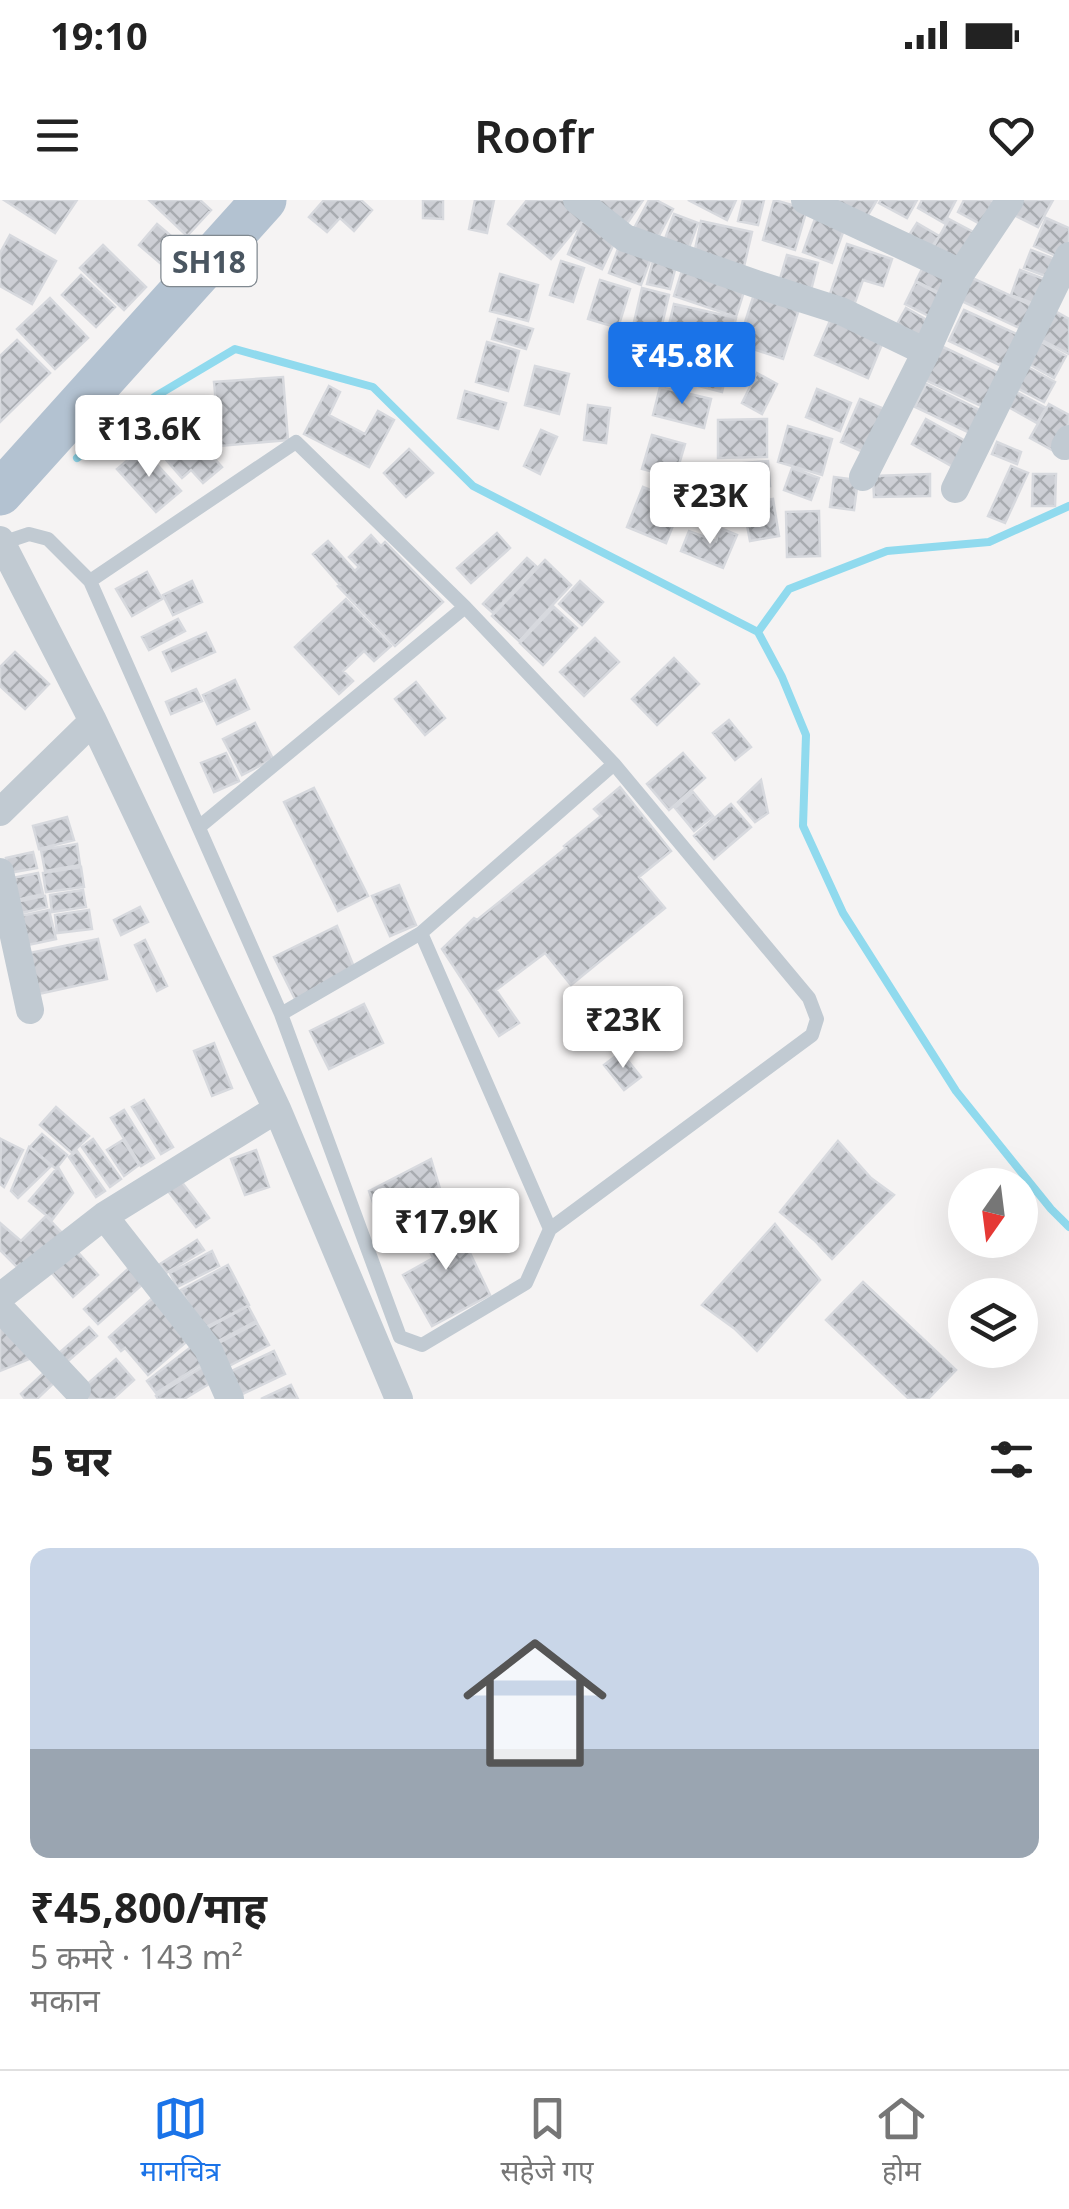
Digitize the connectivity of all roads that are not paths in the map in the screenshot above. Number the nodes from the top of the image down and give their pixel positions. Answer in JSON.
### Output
{"nodes":[{"id":1,"x":264,"y":200,"type":"edge"},
{"id":2,"x":577,"y":200,"type":"edge"},
{"id":3,"x":1010,"y":200,"type":"edge"},
{"id":4,"x":818,"y":203,"type":"edge"},
{"id":5,"x":1069,"y":256,"type":"edge"},
{"id":6,"x":961,"y":272,"type":"junction"},
{"id":7,"x":926,"y":352,"type":"junction"},
{"id":8,"x":15,"y":476,"type":"edge"},
{"id":9,"x":863,"y":477,"type":"dead end"},
{"id":10,"x":955,"y":489,"type":"dead end"},
{"id":11,"x":1,"y":542,"type":"edge"},
{"id":12,"x":90,"y":582,"type":"junction"},
{"id":13,"x":465,"y":607,"type":"junction"},
{"id":14,"x":93,"y":721,"type":"junction"},
{"id":15,"x":614,"y":764,"type":"junction"},
{"id":16,"x":0,"y":812,"type":"edge"},
{"id":17,"x":198,"y":827,"type":"junction"},
{"id":18,"x":0,"y":872,"type":"edge"},
{"id":19,"x":422,"y":932,"type":"junction"},
{"id":20,"x":30,"y":1010,"type":"dead end"},
{"id":21,"x":281,"y":1014,"type":"junction"},
{"id":22,"x":277,"y":1109,"type":"junction"},
{"id":23,"x":104,"y":1216,"type":"junction"},
{"id":24,"x":550,"y":1229,"type":"junction"},
{"id":25,"x":0,"y":1297,"type":"edge"},
{"id":26,"x":0,"y":1308,"type":"edge"},
{"id":27,"x":77,"y":1390,"type":"dead end"},
{"id":28,"x":230,"y":1399,"type":"edge"},
{"id":29,"x":399,"y":1399,"type":"edge"}],
"edges":[{"from":1,"to":8,"type":"main road","number":"SH18"},
{"from":2,"to":7,"type":"street"},
{"from":3,"to":6,"type":"street"},
{"from":4,"to":6,"type":"street"},
{"from":5,"to":10,"type":"street"},
{"from":6,"to":7,"type":"street"},
{"from":7,"to":9,"type":"street"},
{"from":11,"to":12,"type":"lane"},
{"from":11,"to":14,"type":"street"},
{"from":12,"to":13,"type":"lane"},
{"from":12,"to":17,"type":"lane"},
{"from":13,"to":15,"type":"lane"},
{"from":13,"to":17,"type":"lane"},
{"from":14,"to":16,"type":"street"},
{"from":14,"to":22,"type":"street"},
{"from":15,"to":19,"type":"lane"},
{"from":15,"to":24,"type":"lane"},
{"from":17,"to":21,"type":"lane"},
{"from":18,"to":20,"type":"street"},
{"from":19,"to":21,"type":"lane"},
{"from":19,"to":24,"type":"lane"},
{"from":21,"to":24,"type":"lane"},
{"from":22,"to":23,"type":"street"},
{"from":22,"to":29,"type":"street"},
{"from":23,"to":25,"type":"street"},
{"from":23,"to":28,"type":"street"},
{"from":26,"to":27,"type":"street"}]}
